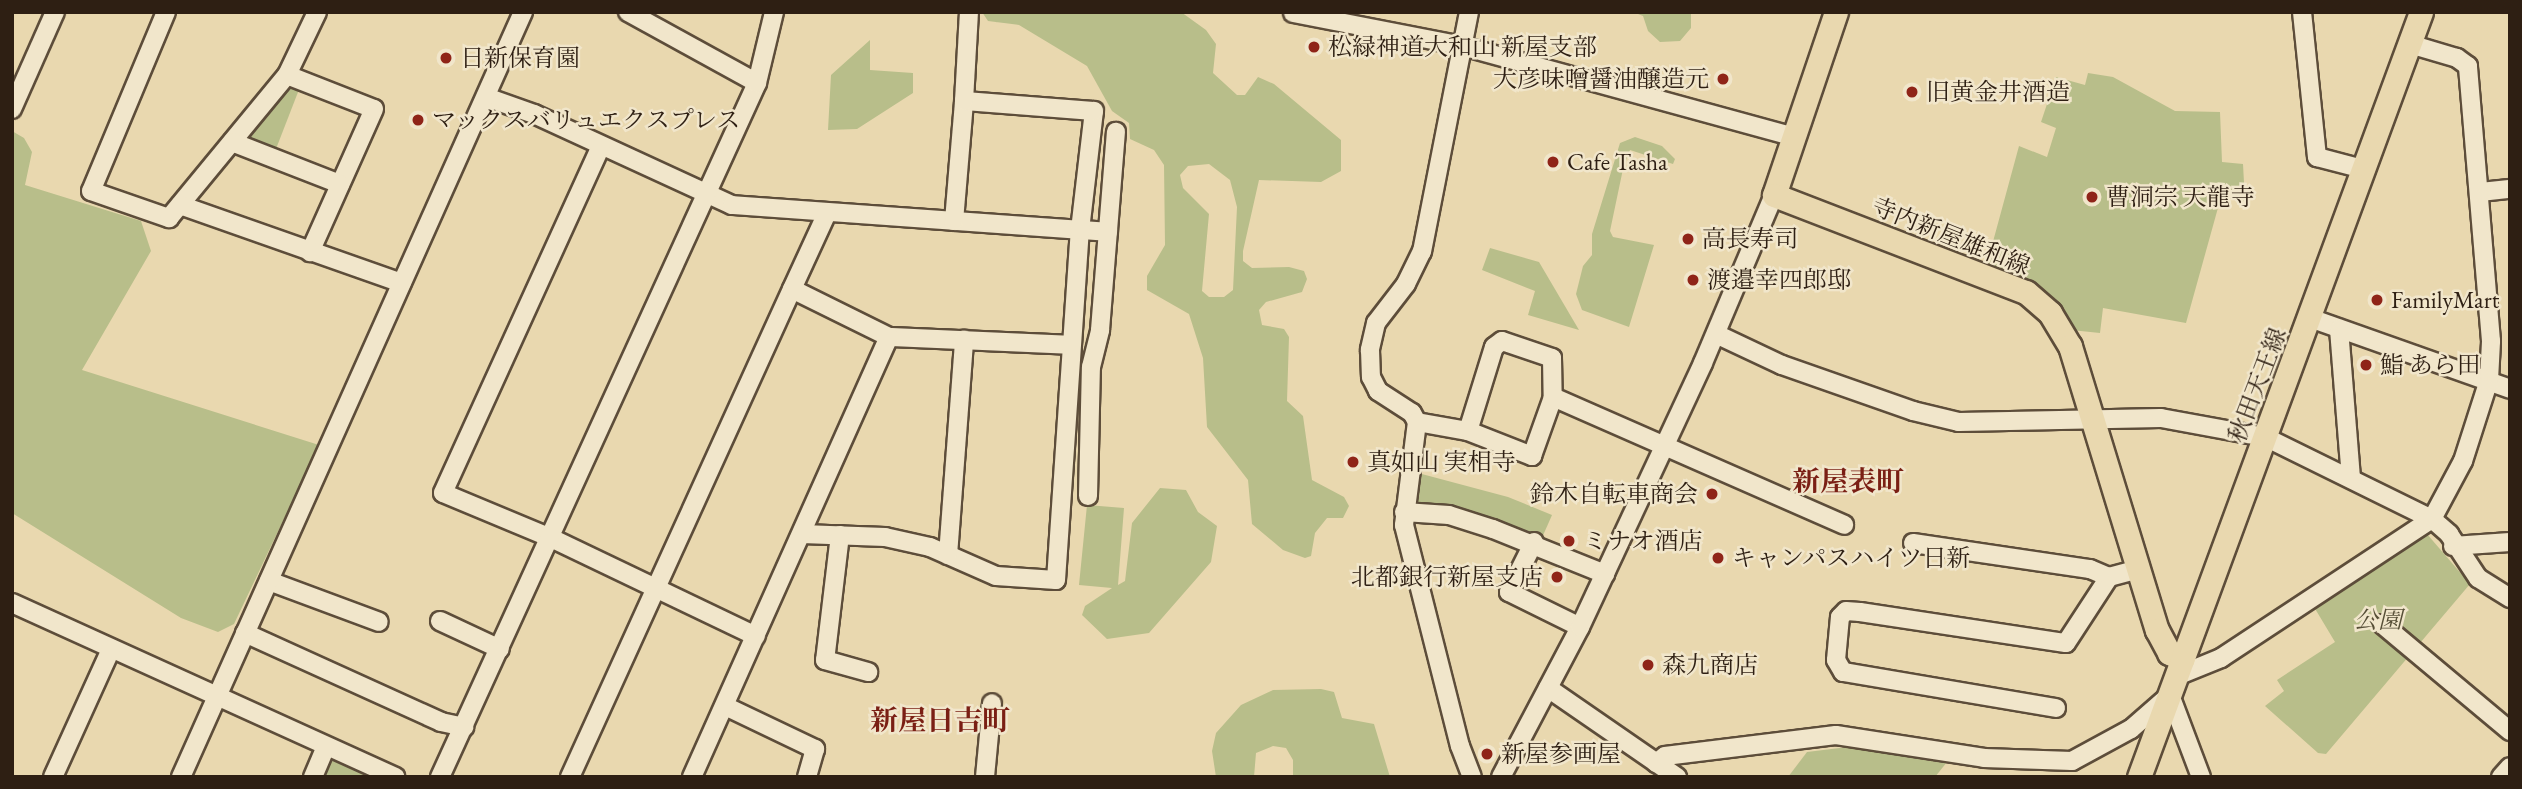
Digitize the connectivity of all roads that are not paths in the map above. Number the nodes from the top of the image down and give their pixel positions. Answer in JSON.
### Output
{"nodes":[{"id":1,"x":55,"y":12,"type":"edge"},
{"id":2,"x":166,"y":12,"type":"edge"},
{"id":3,"x":317,"y":12,"type":"edge"},
{"id":4,"x":523,"y":12,"type":"edge"},
{"id":5,"x":628,"y":12,"type":"edge"},
{"id":6,"x":774,"y":12,"type":"edge"},
{"id":7,"x":969,"y":12,"type":"edge"},
{"id":8,"x":1469,"y":12,"type":"edge"},
{"id":9,"x":1836,"y":12,"type":"edge"},
{"id":10,"x":2302,"y":12,"type":"edge"},
{"id":11,"x":2421,"y":12,"type":"edge"},
{"id":12,"x":1293,"y":13,"type":"edge"},
{"id":13,"x":2410,"y":44,"type":"junction"},
{"id":14,"x":1462,"y":46,"type":"junction"},
{"id":15,"x":287,"y":75,"type":"junction"},
{"id":16,"x":758,"y":82,"type":"junction"},
{"id":17,"x":486,"y":97,"type":"junction"},
{"id":18,"x":964,"y":101,"type":"junction"},
{"id":19,"x":12,"y":110,"type":"edge"},
{"id":20,"x":1116,"y":132,"type":"dead end"},
{"id":21,"x":1794,"y":137,"type":"junction"},
{"id":22,"x":232,"y":142,"type":"junction"},
{"id":23,"x":601,"y":146,"type":"junction"},
{"id":24,"x":2363,"y":170,"type":"junction"},
{"id":25,"x":340,"y":184,"type":"junction"},
{"id":26,"x":2510,"y":189,"type":"edge"},
{"id":27,"x":2480,"y":192,"type":"junction"},
{"id":28,"x":705,"y":195,"type":"junction"},
{"id":29,"x":1774,"y":195,"type":"junction"},
{"id":30,"x":180,"y":205,"type":"junction"},
{"id":31,"x":827,"y":213,"type":"junction"},
{"id":32,"x":954,"y":221,"type":"junction"},
{"id":33,"x":1080,"y":230,"type":"junction"},
{"id":34,"x":1108,"y":232,"type":"junction"},
{"id":35,"x":310,"y":252,"type":"junction"},
{"id":36,"x":402,"y":283,"type":"junction"},
{"id":37,"x":792,"y":289,"type":"junction"},
{"id":38,"x":2310,"y":318,"type":"junction"},
{"id":39,"x":2339,"y":328,"type":"junction"},
{"id":40,"x":1716,"y":334,"type":"junction"},
{"id":41,"x":889,"y":337,"type":"junction"},
{"id":42,"x":964,"y":340,"type":"junction"},
{"id":43,"x":1071,"y":345,"type":"junction"},
{"id":44,"x":2489,"y":380,"type":"junction"},
{"id":45,"x":2510,"y":389,"type":"edge"},
{"id":46,"x":1553,"y":397,"type":"junction"},
{"id":47,"x":2092,"y":418,"type":"junction"},
{"id":48,"x":1417,"y":422,"type":"junction"},
{"id":49,"x":1468,"y":431,"type":"junction"},
{"id":50,"x":2265,"y":437,"type":"junction"},
{"id":51,"x":1665,"y":444,"type":"junction"},
{"id":52,"x":2351,"y":479,"type":"junction"},
{"id":53,"x":1088,"y":496,"type":"dead end"},
{"id":54,"x":1404,"y":512,"type":"junction"},
{"id":55,"x":2432,"y":519,"type":"junction"},
{"id":56,"x":1844,"y":525,"type":"dead end"},
{"id":57,"x":802,"y":534,"type":"junction"},
{"id":58,"x":840,"y":535,"type":"junction"},
{"id":59,"x":551,"y":538,"type":"junction"},
{"id":60,"x":1534,"y":542,"type":"junction"},
{"id":61,"x":2510,"y":542,"type":"edge"},
{"id":62,"x":1913,"y":543,"type":"dead end"},
{"id":63,"x":2453,"y":546,"type":"junction"},
{"id":64,"x":948,"y":555,"type":"junction"},
{"id":65,"x":2138,"y":569,"type":"junction"},
{"id":66,"x":1605,"y":574,"type":"junction"},
{"id":67,"x":2109,"y":577,"type":"junction"},
{"id":68,"x":269,"y":581,"type":"junction"},
{"id":69,"x":656,"y":590,"type":"junction"},
{"id":70,"x":2510,"y":598,"type":"edge"},
{"id":71,"x":12,"y":603,"type":"edge"},
{"id":72,"x":440,"y":621,"type":"dead end"},
{"id":73,"x":379,"y":622,"type":"dead end"},
{"id":74,"x":2382,"y":624,"type":"dead end"},
{"id":75,"x":1580,"y":627,"type":"junction"},
{"id":76,"x":245,"y":633,"type":"junction"},
{"id":77,"x":756,"y":636,"type":"junction"},
{"id":78,"x":111,"y":649,"type":"junction"},
{"id":79,"x":500,"y":649,"type":"junction"},
{"id":80,"x":868,"y":672,"type":"dead end"},
{"id":81,"x":2177,"y":676,"type":"junction"},
{"id":82,"x":1548,"y":688,"type":"junction"},
{"id":83,"x":218,"y":695,"type":"junction"},
{"id":84,"x":992,"y":703,"type":"dead end"},
{"id":85,"x":724,"y":706,"type":"junction"},
{"id":86,"x":2056,"y":708,"type":"dead end"},
{"id":87,"x":464,"y":727,"type":"junction"},
{"id":88,"x":2510,"y":731,"type":"edge"},
{"id":89,"x":326,"y":747,"type":"junction"},
{"id":90,"x":1656,"y":763,"type":"junction"},
{"id":91,"x":2510,"y":766,"type":"edge"},
{"id":92,"x":53,"y":777,"type":"edge"},
{"id":93,"x":181,"y":777,"type":"edge"},
{"id":94,"x":313,"y":777,"type":"edge"},
{"id":95,"x":395,"y":777,"type":"edge"},
{"id":96,"x":440,"y":777,"type":"edge"},
{"id":97,"x":570,"y":777,"type":"edge"},
{"id":98,"x":692,"y":777,"type":"edge"},
{"id":99,"x":807,"y":777,"type":"edge"},
{"id":100,"x":985,"y":777,"type":"edge"},
{"id":101,"x":1472,"y":777,"type":"edge"},
{"id":102,"x":1501,"y":777,"type":"edge"},
{"id":103,"x":1677,"y":777,"type":"edge"},
{"id":104,"x":2139,"y":777,"type":"edge"},
{"id":105,"x":2201,"y":777,"type":"edge"},
{"id":106,"x":2501,"y":777,"type":"edge"}],
"edges":[{"from":1,"to":19,"type":"street"},
{"from":2,"to":30,"type":"street"},
{"from":3,"to":15,"type":"street"},
{"from":4,"to":17,"type":"street"},
{"from":5,"to":16,"type":"street"},
{"from":6,"to":16,"type":"street"},
{"from":7,"to":18,"type":"street"},
{"from":8,"to":14,"type":"street"},
{"from":9,"to":21,"type":"main road"},
{"from":10,"to":24,"type":"street"},
{"from":11,"to":13,"type":"main road","name":"秋田天王線"},
{"from":12,"to":14,"type":"street"},
{"from":13,"to":24,"type":"main road","name":"秋田天王線"},
{"from":13,"to":27,"type":"street"},
{"from":14,"to":21,"type":"street"},
{"from":14,"to":48,"type":"street"},
{"from":15,"to":22,"type":"street"},
{"from":15,"to":25,"type":"street"},
{"from":16,"to":28,"type":"street"},
{"from":17,"to":23,"type":"street"},
{"from":17,"to":36,"type":"street"},
{"from":18,"to":32,"type":"street"},
{"from":18,"to":33,"type":"street"},
{"from":20,"to":34,"type":"street"},
{"from":21,"to":29,"type":"main road"},
{"from":22,"to":25,"type":"street"},
{"from":22,"to":30,"type":"street"},
{"from":23,"to":28,"type":"street"},
{"from":23,"to":59,"type":"street"},
{"from":24,"to":38,"type":"main road","name":"秋田天王線"},
{"from":25,"to":35,"type":"street"},
{"from":26,"to":27,"type":"street"},
{"from":27,"to":44,"type":"street"},
{"from":28,"to":31,"type":"street"},
{"from":28,"to":59,"type":"street"},
{"from":29,"to":40,"type":"street"},
{"from":29,"to":47,"type":"main road","name":"寺内新屋雄和線"},
{"from":30,"to":35,"type":"street"},
{"from":31,"to":32,"type":"street"},
{"from":31,"to":37,"type":"street"},
{"from":32,"to":33,"type":"street"},
{"from":33,"to":34,"type":"street"},
{"from":33,"to":43,"type":"street"},
{"from":34,"to":53,"type":"street"},
{"from":35,"to":36,"type":"street"},
{"from":36,"to":68,"type":"street"},
{"from":37,"to":41,"type":"street"},
{"from":37,"to":69,"type":"street"},
{"from":38,"to":39,"type":"street"},
{"from":38,"to":50,"type":"main road","name":"秋田天王線"},
{"from":39,"to":44,"type":"street"},
{"from":39,"to":52,"type":"street"},
{"from":40,"to":47,"type":"street"},
{"from":40,"to":51,"type":"street"},
{"from":41,"to":42,"type":"street"},
{"from":41,"to":57,"type":"street"},
{"from":42,"to":43,"type":"street"},
{"from":42,"to":64,"type":"street"},
{"from":43,"to":64,"type":"street"},
{"from":44,"to":45,"type":"street"},
{"from":44,"to":55,"type":"street"},
{"from":46,"to":49,"type":"street"},
{"from":46,"to":49,"type":"street"},
{"from":46,"to":51,"type":"street"},
{"from":47,"to":50,"type":"street"},
{"from":47,"to":65,"type":"main road","name":"寺内新屋雄和線"},
{"from":48,"to":49,"type":"street"},
{"from":48,"to":54,"type":"street"},
{"from":50,"to":52,"type":"street"},
{"from":50,"to":81,"type":"main road","name":"秋田天王線"},
{"from":51,"to":56,"type":"street"},
{"from":51,"to":66,"type":"street"},
{"from":52,"to":55,"type":"street"},
{"from":54,"to":60,"type":"street"},
{"from":54,"to":101,"type":"street"},
{"from":55,"to":63,"type":"street"},
{"from":55,"to":81,"type":"street"},
{"from":57,"to":58,"type":"street"},
{"from":57,"to":77,"type":"street"},
{"from":58,"to":64,"type":"street"},
{"from":58,"to":80,"type":"street"},
{"from":59,"to":69,"type":"street"},
{"from":59,"to":79,"type":"street"},
{"from":60,"to":66,"type":"street"},
{"from":60,"to":75,"type":"street"},
{"from":61,"to":63,"type":"street"},
{"from":62,"to":67,"type":"street"},
{"from":63,"to":70,"type":"street"},
{"from":65,"to":67,"type":"street"},
{"from":65,"to":81,"type":"main road","name":"寺内新屋雄和線"},
{"from":66,"to":75,"type":"street"},
{"from":67,"to":86,"type":"street"},
{"from":68,"to":73,"type":"street"},
{"from":68,"to":76,"type":"street"},
{"from":69,"to":77,"type":"street"},
{"from":69,"to":97,"type":"street"},
{"from":71,"to":78,"type":"street"},
{"from":72,"to":79,"type":"street"},
{"from":74,"to":88,"type":"street"},
{"from":75,"to":82,"type":"street"},
{"from":76,"to":83,"type":"street"},
{"from":76,"to":87,"type":"street"},
{"from":77,"to":85,"type":"street"},
{"from":78,"to":83,"type":"street"},
{"from":78,"to":92,"type":"street"},
{"from":79,"to":87,"type":"street"},
{"from":81,"to":90,"type":"street"},
{"from":81,"to":104,"type":"main road","name":"秋田天王線"},
{"from":81,"to":105,"type":"street"},
{"from":82,"to":90,"type":"street"},
{"from":82,"to":102,"type":"street"},
{"from":83,"to":89,"type":"street"},
{"from":83,"to":93,"type":"street"},
{"from":84,"to":100,"type":"street"},
{"from":85,"to":98,"type":"street"},
{"from":85,"to":99,"type":"street"},
{"from":87,"to":96,"type":"street"},
{"from":89,"to":94,"type":"street"},
{"from":89,"to":95,"type":"street"},
{"from":90,"to":103,"type":"street"},
{"from":91,"to":106,"type":"street"}]}
